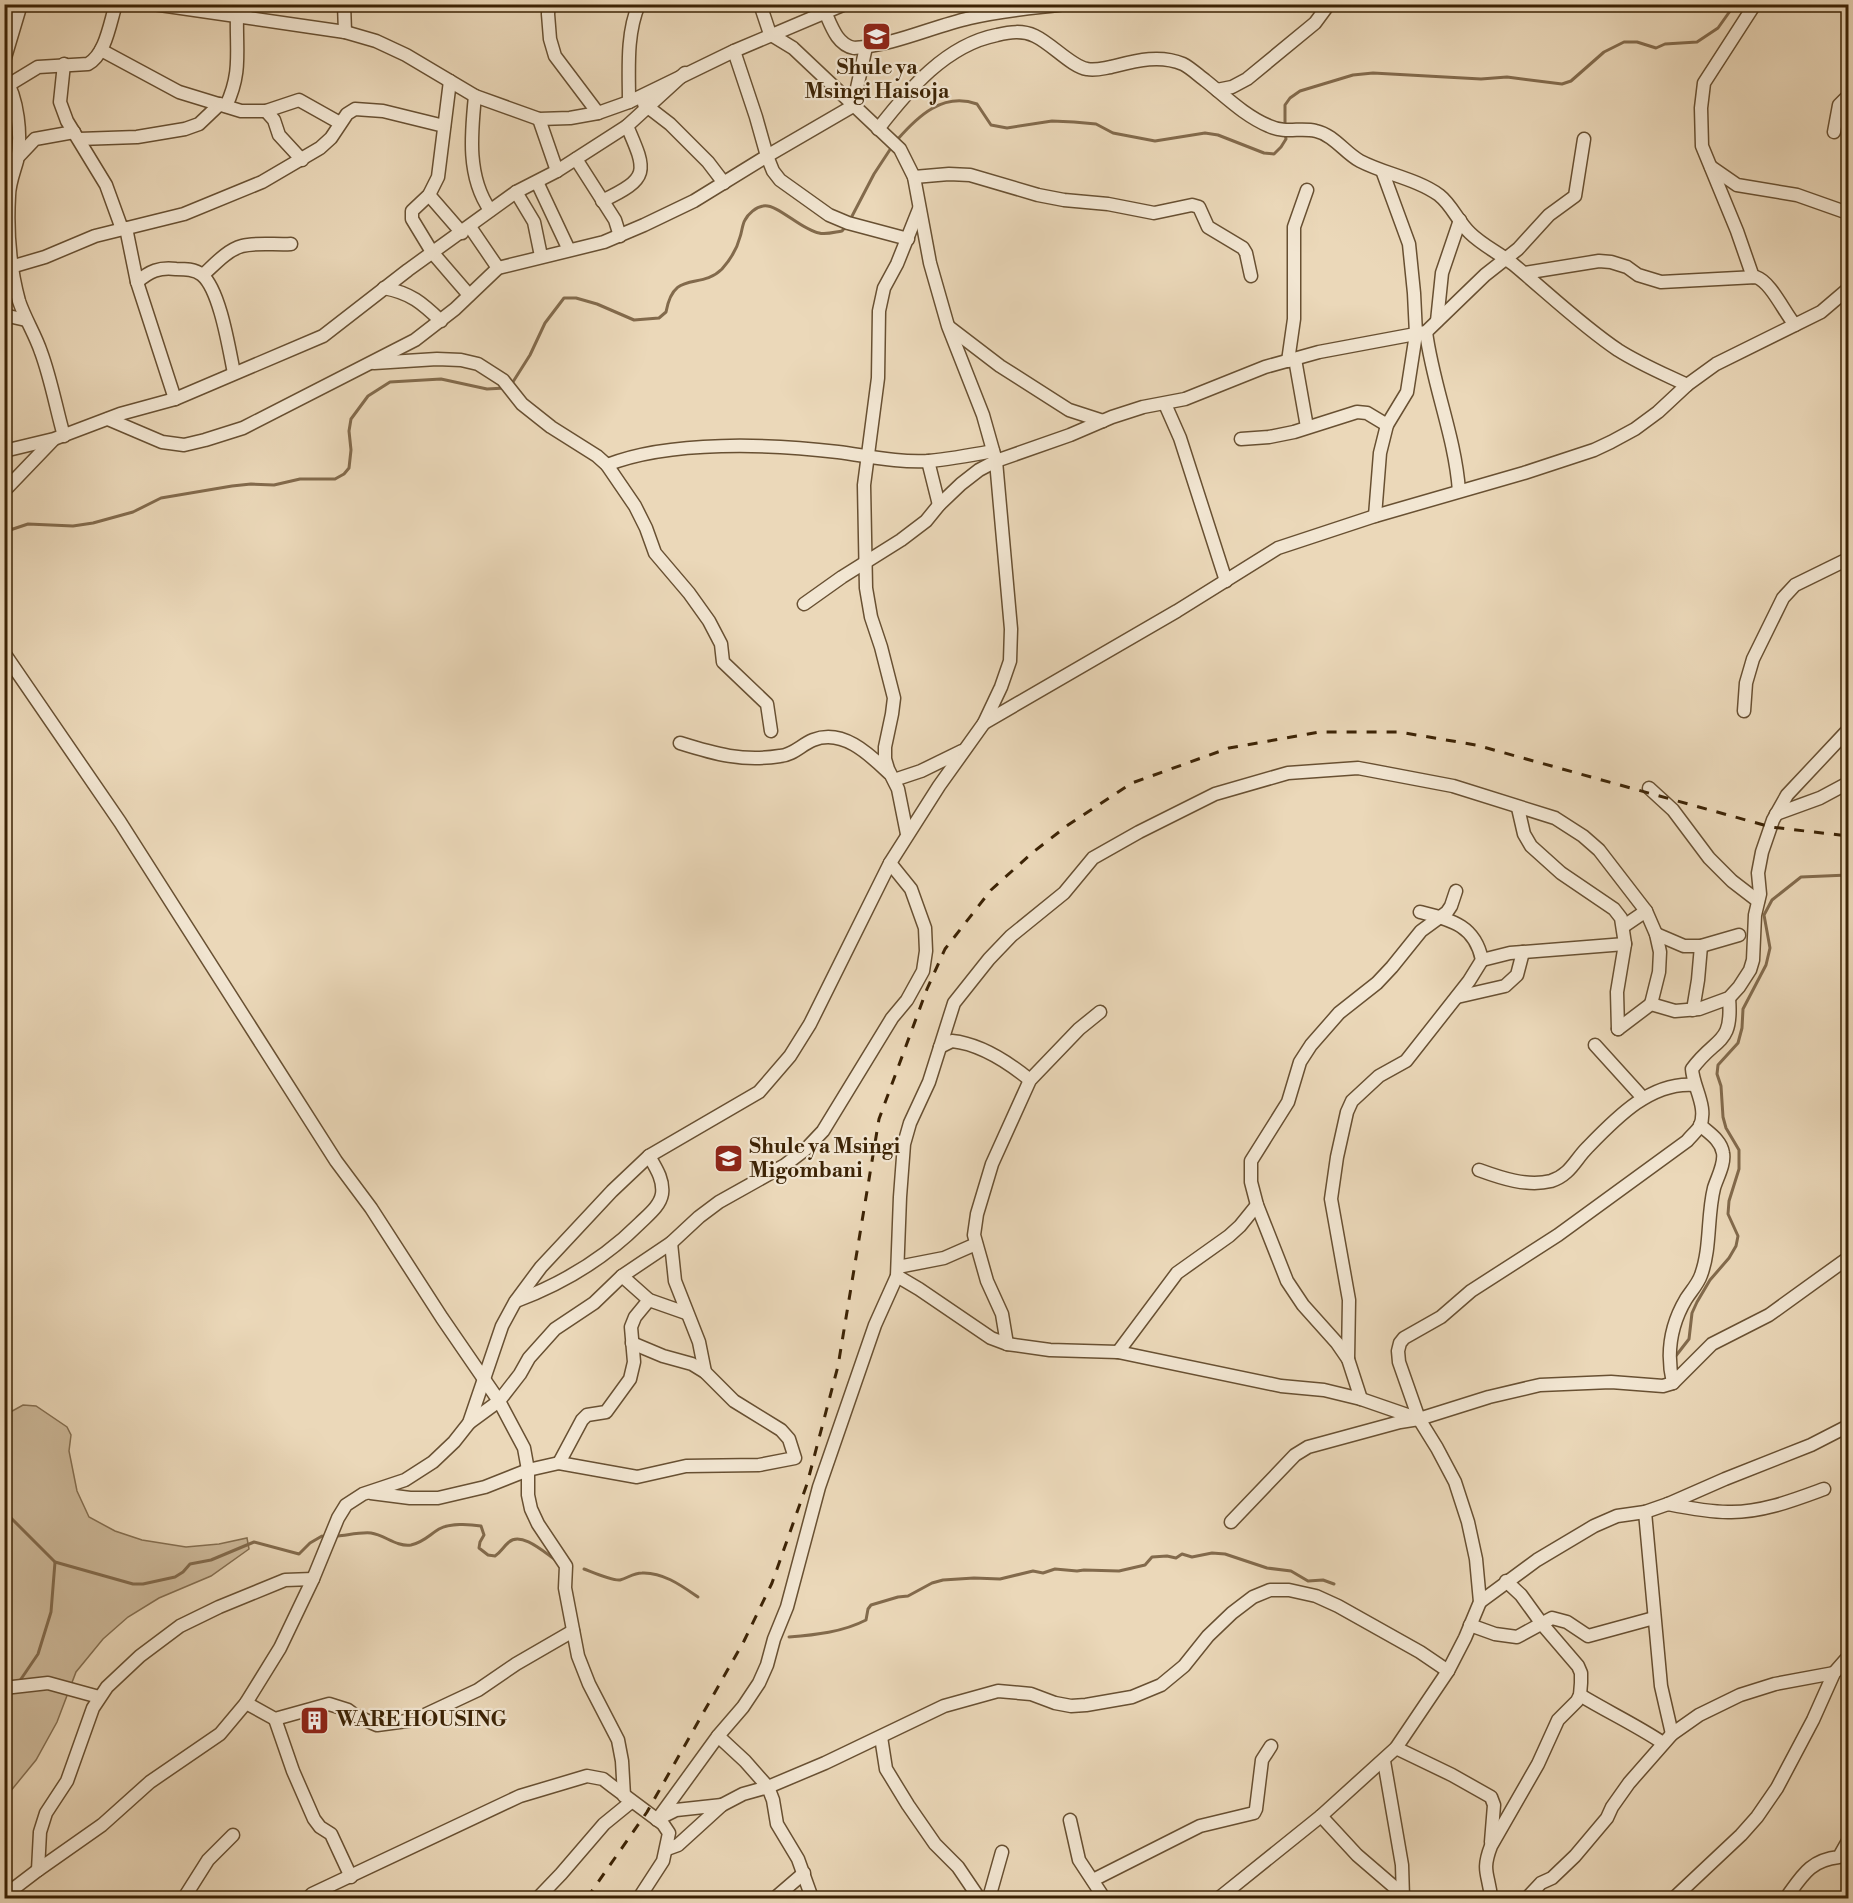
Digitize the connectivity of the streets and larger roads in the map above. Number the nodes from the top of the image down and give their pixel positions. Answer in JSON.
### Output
{"nodes":[{"id":1,"x":21,"y":4,"type":"edge"},
{"id":2,"x":116,"y":4,"type":"edge"},
{"id":3,"x":153,"y":4,"type":"edge"},
{"id":4,"x":344,"y":4,"type":"edge"},
{"id":5,"x":549,"y":4,"type":"edge"},
{"id":6,"x":639,"y":4,"type":"edge"},
{"id":7,"x":760,"y":4,"type":"edge"},
{"id":8,"x":845,"y":4,"type":"edge"},
{"id":9,"x":1066,"y":4,"type":"edge"},
{"id":10,"x":1329,"y":4,"type":"edge"},
{"id":11,"x":1755,"y":4,"type":"edge"},
{"id":12,"x":167,"y":6,"type":"edge"},
{"id":13,"x":243,"y":12,"type":"edge"},
{"id":14,"x":826,"y":14,"type":"junction"},
{"id":15,"x":345,"y":32,"type":"junction"},
{"id":16,"x":770,"y":34,"type":"junction"},
{"id":17,"x":866,"y":47,"type":"junction"},
{"id":18,"x":101,"y":50,"type":"junction"},
{"id":19,"x":734,"y":51,"type":"junction"},
{"id":20,"x":4,"y":61,"type":"edge"},
{"id":21,"x":64,"y":64,"type":"junction"},
{"id":22,"x":685,"y":73,"type":"junction"},
{"id":23,"x":7,"y":80,"type":"edge"},
{"id":24,"x":450,"y":81,"type":"junction"},
{"id":25,"x":1218,"y":90,"type":"junction"},
{"id":26,"x":475,"y":96,"type":"junction"},
{"id":27,"x":1848,"y":96,"type":"edge"},
{"id":28,"x":633,"y":100,"type":"junction"},
{"id":29,"x":223,"y":105,"type":"junction"},
{"id":30,"x":853,"y":106,"type":"junction"},
{"id":31,"x":648,"y":108,"type":"junction"},
{"id":32,"x":266,"y":111,"type":"junction"},
{"id":33,"x":598,"y":113,"type":"junction"},
{"id":34,"x":538,"y":119,"type":"junction"},
{"id":35,"x":340,"y":123,"type":"junction"},
{"id":36,"x":444,"y":126,"type":"junction"},
{"id":37,"x":627,"y":126,"type":"junction"},
{"id":38,"x":878,"y":129,"type":"junction"},
{"id":39,"x":1834,"y":132,"type":"dead end"},
{"id":40,"x":76,"y":136,"type":"junction"},
{"id":41,"x":1584,"y":139,"type":"dead end"},
{"id":42,"x":767,"y":156,"type":"junction"},
{"id":43,"x":17,"y":158,"type":"junction"},
{"id":44,"x":576,"y":159,"type":"junction"},
{"id":45,"x":302,"y":160,"type":"junction"},
{"id":46,"x":1711,"y":167,"type":"junction"},
{"id":47,"x":557,"y":171,"type":"junction"},
{"id":48,"x":1383,"y":173,"type":"junction"},
{"id":49,"x":914,"y":177,"type":"junction"},
{"id":50,"x":537,"y":182,"type":"junction"},
{"id":51,"x":724,"y":183,"type":"junction"},
{"id":52,"x":1307,"y":190,"type":"dead end"},
{"id":53,"x":516,"y":192,"type":"junction"},
{"id":54,"x":429,"y":195,"type":"junction"},
{"id":55,"x":7,"y":196,"type":"edge"},
{"id":56,"x":602,"y":201,"type":"junction"},
{"id":57,"x":919,"y":208,"type":"junction"},
{"id":58,"x":490,"y":210,"type":"junction"},
{"id":59,"x":1848,"y":213,"type":"edge"},
{"id":60,"x":1460,"y":220,"type":"junction"},
{"id":61,"x":124,"y":228,"type":"junction"},
{"id":62,"x":466,"y":230,"type":"junction"},
{"id":63,"x":621,"y":236,"type":"junction"},
{"id":64,"x":908,"y":239,"type":"junction"},
{"id":65,"x":291,"y":244,"type":"dead end"},
{"id":66,"x":569,"y":250,"type":"junction"},
{"id":67,"x":432,"y":252,"type":"junction"},
{"id":68,"x":541,"y":256,"type":"junction"},
{"id":69,"x":1505,"y":258,"type":"junction"},
{"id":70,"x":8,"y":268,"type":"edge"},
{"id":71,"x":498,"y":268,"type":"junction"},
{"id":72,"x":1524,"y":273,"type":"junction"},
{"id":73,"x":202,"y":275,"type":"junction"},
{"id":74,"x":1251,"y":276,"type":"dead end"},
{"id":75,"x":1753,"y":277,"type":"junction"},
{"id":76,"x":137,"y":282,"type":"junction"},
{"id":77,"x":384,"y":288,"type":"junction"},
{"id":78,"x":1848,"y":289,"type":"edge"},
{"id":79,"x":469,"y":295,"type":"junction"},
{"id":80,"x":4,"y":315,"type":"edge"},
{"id":81,"x":26,"y":320,"type":"junction"},
{"id":82,"x":441,"y":321,"type":"junction"},
{"id":83,"x":1437,"y":321,"type":"junction"},
{"id":84,"x":1795,"y":325,"type":"junction"},
{"id":85,"x":948,"y":326,"type":"junction"},
{"id":86,"x":1421,"y":333,"type":"junction"},
{"id":87,"x":1292,"y":360,"type":"junction"},
{"id":88,"x":367,"y":364,"type":"junction"},
{"id":89,"x":234,"y":373,"type":"junction"},
{"id":90,"x":1687,"y":385,"type":"junction"},
{"id":91,"x":175,"y":399,"type":"junction"},
{"id":92,"x":1165,"y":404,"type":"junction"},
{"id":93,"x":108,"y":419,"type":"junction"},
{"id":94,"x":1103,"y":421,"type":"junction"},
{"id":95,"x":1387,"y":425,"type":"junction"},
{"id":96,"x":1307,"y":427,"type":"junction"},
{"id":97,"x":59,"y":438,"type":"junction"},
{"id":98,"x":1241,"y":440,"type":"dead end"},
{"id":99,"x":4,"y":451,"type":"edge"},
{"id":100,"x":867,"y":456,"type":"junction"},
{"id":101,"x":995,"y":456,"type":"junction"},
{"id":102,"x":928,"y":461,"type":"junction"},
{"id":103,"x":607,"y":465,"type":"junction"},
{"id":104,"x":4,"y":491,"type":"edge"},
{"id":105,"x":1459,"y":491,"type":"junction"},
{"id":106,"x":939,"y":505,"type":"junction"},
{"id":107,"x":1375,"y":516,"type":"junction"},
{"id":108,"x":1848,"y":560,"type":"edge"},
{"id":109,"x":865,"y":563,"type":"junction"},
{"id":110,"x":1226,"y":581,"type":"junction"},
{"id":111,"x":804,"y":604,"type":"dead end"},
{"id":112,"x":4,"y":653,"type":"edge"},
{"id":113,"x":1744,"y":711,"type":"dead end"},
{"id":114,"x":984,"y":723,"type":"junction"},
{"id":115,"x":1848,"y":730,"type":"edge"},
{"id":116,"x":771,"y":731,"type":"dead end"},
{"id":117,"x":680,"y":743,"type":"dead end"},
{"id":118,"x":966,"y":749,"type":"junction"},
{"id":119,"x":893,"y":778,"type":"junction"},
{"id":120,"x":1848,"y":783,"type":"edge"},
{"id":121,"x":1649,"y":788,"type":"dead end"},
{"id":122,"x":1518,"y":808,"type":"junction"},
{"id":123,"x":1776,"y":814,"type":"junction"},
{"id":124,"x":907,"y":834,"type":"junction"},
{"id":125,"x":890,"y":863,"type":"junction"},
{"id":126,"x":1456,"y":891,"type":"dead end"},
{"id":127,"x":1758,"y":901,"type":"junction"},
{"id":128,"x":1646,"y":911,"type":"junction"},
{"id":129,"x":1420,"y":912,"type":"dead end"},
{"id":130,"x":1440,"y":918,"type":"junction"},
{"id":131,"x":1623,"y":926,"type":"junction"},
{"id":132,"x":1656,"y":934,"type":"junction"},
{"id":133,"x":1739,"y":934,"type":"dead end"},
{"id":134,"x":1625,"y":944,"type":"junction"},
{"id":135,"x":1701,"y":946,"type":"junction"},
{"id":136,"x":1523,"y":952,"type":"junction"},
{"id":137,"x":1482,"y":960,"type":"junction"},
{"id":138,"x":1457,"y":997,"type":"junction"},
{"id":139,"x":1729,"y":998,"type":"junction"},
{"id":140,"x":1651,"y":1004,"type":"junction"},
{"id":141,"x":1693,"y":1010,"type":"junction"},
{"id":142,"x":1100,"y":1012,"type":"dead end"},
{"id":143,"x":1595,"y":1045,"type":"dead end"},
{"id":144,"x":940,"y":1047,"type":"junction"},
{"id":145,"x":1030,"y":1080,"type":"junction"},
{"id":146,"x":1695,"y":1085,"type":"junction"},
{"id":147,"x":1644,"y":1098,"type":"junction"},
{"id":148,"x":1700,"y":1125,"type":"junction"},
{"id":149,"x":649,"y":1156,"type":"junction"},
{"id":150,"x":1479,"y":1170,"type":"dead end"},
{"id":151,"x":1257,"y":1206,"type":"junction"},
{"id":152,"x":671,"y":1243,"type":"junction"},
{"id":153,"x":976,"y":1244,"type":"junction"},
{"id":154,"x":1848,"y":1258,"type":"edge"},
{"id":155,"x":898,"y":1272,"type":"junction"},
{"id":156,"x":622,"y":1276,"type":"junction"},
{"id":157,"x":649,"y":1300,"type":"junction"},
{"id":158,"x":515,"y":1302,"type":"junction"},
{"id":159,"x":686,"y":1313,"type":"junction"},
{"id":160,"x":632,"y":1343,"type":"junction"},
{"id":161,"x":1007,"y":1344,"type":"junction"},
{"id":162,"x":1118,"y":1352,"type":"junction"},
{"id":163,"x":1348,"y":1359,"type":"junction"},
{"id":164,"x":705,"y":1372,"type":"junction"},
{"id":165,"x":484,"y":1379,"type":"junction"},
{"id":166,"x":1673,"y":1383,"type":"junction"},
{"id":167,"x":1361,"y":1399,"type":"junction"},
{"id":168,"x":500,"y":1401,"type":"junction"},
{"id":169,"x":1419,"y":1419,"type":"junction"},
{"id":170,"x":469,"y":1423,"type":"junction"},
{"id":171,"x":1848,"y":1426,"type":"edge"},
{"id":172,"x":559,"y":1463,"type":"junction"},
{"id":173,"x":528,"y":1470,"type":"junction"},
{"id":174,"x":1824,"y":1489,"type":"dead end"},
{"id":175,"x":368,"y":1492,"type":"junction"},
{"id":176,"x":1668,"y":1504,"type":"junction"},
{"id":177,"x":1645,"y":1512,"type":"junction"},
{"id":178,"x":1231,"y":1522,"type":"dead end"},
{"id":179,"x":313,"y":1579,"type":"junction"},
{"id":180,"x":1506,"y":1581,"type":"junction"},
{"id":181,"x":1480,"y":1602,"type":"junction"},
{"id":182,"x":1654,"y":1618,"type":"junction"},
{"id":183,"x":1542,"y":1624,"type":"junction"},
{"id":184,"x":1470,"y":1626,"type":"junction"},
{"id":185,"x":573,"y":1631,"type":"junction"},
{"id":186,"x":1848,"y":1657,"type":"edge"},
{"id":187,"x":1448,"y":1671,"type":"junction"},
{"id":188,"x":1834,"y":1673,"type":"junction"},
{"id":189,"x":4,"y":1688,"type":"edge"},
{"id":190,"x":1580,"y":1695,"type":"junction"},
{"id":191,"x":99,"y":1697,"type":"junction"},
{"id":192,"x":246,"y":1703,"type":"junction"},
{"id":193,"x":275,"y":1719,"type":"junction"},
{"id":194,"x":718,"y":1736,"type":"junction"},
{"id":195,"x":881,"y":1737,"type":"junction"},
{"id":196,"x":1667,"y":1739,"type":"junction"},
{"id":197,"x":1271,"y":1746,"type":"dead end"},
{"id":198,"x":1396,"y":1748,"type":"junction"},
{"id":199,"x":1384,"y":1761,"type":"junction"},
{"id":200,"x":768,"y":1787,"type":"junction"},
{"id":201,"x":628,"y":1799,"type":"junction"},
{"id":202,"x":722,"y":1805,"type":"junction"},
{"id":203,"x":1321,"y":1816,"type":"junction"},
{"id":204,"x":657,"y":1820,"type":"junction"},
{"id":205,"x":1070,"y":1820,"type":"dead end"},
{"id":206,"x":234,"y":1835,"type":"dead end"},
{"id":207,"x":1848,"y":1841,"type":"edge"},
{"id":208,"x":1491,"y":1846,"type":"junction"},
{"id":209,"x":667,"y":1849,"type":"junction"},
{"id":210,"x":1002,"y":1852,"type":"dead end"},
{"id":211,"x":1844,"y":1857,"type":"edge"},
{"id":212,"x":38,"y":1869,"type":"junction"},
{"id":213,"x":804,"y":1873,"type":"junction"},
{"id":214,"x":351,"y":1877,"type":"junction"},
{"id":215,"x":1093,"y":1880,"type":"junction"},
{"id":216,"x":4,"y":1896,"type":"edge"},
{"id":217,"x":1405,"y":1898,"type":"edge"},
{"id":218,"x":184,"y":1899,"type":"edge"},
{"id":219,"x":308,"y":1899,"type":"edge"},
{"id":220,"x":538,"y":1899,"type":"edge"},
{"id":221,"x":639,"y":1899,"type":"edge"},
{"id":222,"x":775,"y":1899,"type":"edge"},
{"id":223,"x":812,"y":1899,"type":"edge"},
{"id":224,"x":979,"y":1899,"type":"edge"},
{"id":225,"x":989,"y":1899,"type":"edge"},
{"id":226,"x":1104,"y":1899,"type":"edge"},
{"id":227,"x":1219,"y":1899,"type":"edge"},
{"id":228,"x":1491,"y":1899,"type":"edge"},
{"id":229,"x":1527,"y":1899,"type":"edge"},
{"id":230,"x":1674,"y":1899,"type":"edge"},
{"id":231,"x":1786,"y":1899,"type":"edge"}],
"edges":[{"from":1,"to":20,"type":"street"},
{"from":2,"to":18,"type":"street"},
{"from":3,"to":12,"type":"street"},
{"from":4,"to":15,"type":"street"},
{"from":5,"to":33,"type":"street"},
{"from":6,"to":28,"type":"street"},
{"from":7,"to":16,"type":"street"},
{"from":8,"to":14,"type":"street"},
{"from":9,"to":17,"type":"street"},
{"from":10,"to":25,"type":"street"},
{"from":11,"to":46,"type":"street"},
{"from":12,"to":13,"type":"street"},
{"from":13,"to":15,"type":"street"},
{"from":13,"to":29,"type":"street"},
{"from":14,"to":16,"type":"street"},
{"from":14,"to":17,"type":"street"},
{"from":15,"to":24,"type":"street"},
{"from":16,"to":19,"type":"street"},
{"from":16,"to":30,"type":"street"},
{"from":17,"to":30,"type":"street"},
{"from":18,"to":21,"type":"street"},
{"from":18,"to":29,"type":"street"},
{"from":19,"to":22,"type":"street"},
{"from":19,"to":42,"type":"street"},
{"from":21,"to":23,"type":"street"},
{"from":21,"to":40,"type":"street"},
{"from":22,"to":28,"type":"street"},
{"from":22,"to":31,"type":"street"},
{"from":23,"to":43,"type":"street"},
{"from":24,"to":26,"type":"street"},
{"from":24,"to":36,"type":"street"},
{"from":25,"to":38,"type":"street"},
{"from":25,"to":48,"type":"street"},
{"from":26,"to":34,"type":"street"},
{"from":26,"to":58,"type":"street"},
{"from":27,"to":39,"type":"street"},
{"from":28,"to":31,"type":"street"},
{"from":28,"to":33,"type":"street"},
{"from":29,"to":32,"type":"street"},
{"from":29,"to":40,"type":"street"},
{"from":30,"to":38,"type":"street"},
{"from":30,"to":42,"type":"street"},
{"from":31,"to":37,"type":"street"},
{"from":31,"to":51,"type":"street"},
{"from":32,"to":35,"type":"street"},
{"from":32,"to":45,"type":"street"},
{"from":33,"to":34,"type":"street"},
{"from":34,"to":47,"type":"street"},
{"from":35,"to":36,"type":"street"},
{"from":35,"to":45,"type":"street"},
{"from":36,"to":54,"type":"street"},
{"from":37,"to":44,"type":"street"},
{"from":37,"to":56,"type":"street"},
{"from":38,"to":49,"type":"street"},
{"from":40,"to":43,"type":"street"},
{"from":40,"to":61,"type":"street"},
{"from":41,"to":69,"type":"street"},
{"from":42,"to":51,"type":"street"},
{"from":42,"to":64,"type":"street"},
{"from":43,"to":55,"type":"street"},
{"from":44,"to":47,"type":"street"},
{"from":44,"to":56,"type":"street"},
{"from":45,"to":61,"type":"street"},
{"from":46,"to":59,"type":"street"},
{"from":46,"to":75,"type":"street"},
{"from":47,"to":50,"type":"street"},
{"from":48,"to":60,"type":"street"},
{"from":48,"to":86,"type":"street"},
{"from":49,"to":57,"type":"street"},
{"from":49,"to":74,"type":"street"},
{"from":50,"to":53,"type":"street"},
{"from":50,"to":66,"type":"street"},
{"from":51,"to":63,"type":"street"},
{"from":52,"to":87,"type":"street"},
{"from":53,"to":58,"type":"street"},
{"from":53,"to":68,"type":"street"},
{"from":54,"to":62,"type":"street"},
{"from":54,"to":67,"type":"street"},
{"from":55,"to":70,"type":"street"},
{"from":56,"to":63,"type":"street"},
{"from":57,"to":64,"type":"street"},
{"from":57,"to":85,"type":"street"},
{"from":58,"to":62,"type":"street"},
{"from":60,"to":69,"type":"street"},
{"from":60,"to":83,"type":"street"},
{"from":61,"to":70,"type":"street"},
{"from":61,"to":76,"type":"street"},
{"from":62,"to":67,"type":"street"},
{"from":62,"to":71,"type":"street"},
{"from":63,"to":66,"type":"street"},
{"from":64,"to":100,"type":"street"},
{"from":65,"to":73,"type":"street"},
{"from":66,"to":68,"type":"street"},
{"from":67,"to":77,"type":"street"},
{"from":67,"to":79,"type":"street"},
{"from":68,"to":71,"type":"street"},
{"from":69,"to":72,"type":"street"},
{"from":69,"to":83,"type":"street"},
{"from":70,"to":81,"type":"street"},
{"from":71,"to":79,"type":"street"},
{"from":72,"to":75,"type":"street"},
{"from":72,"to":90,"type":"street"},
{"from":73,"to":76,"type":"street"},
{"from":73,"to":89,"type":"street"},
{"from":75,"to":84,"type":"street"},
{"from":76,"to":91,"type":"street"},
{"from":77,"to":82,"type":"street"},
{"from":77,"to":89,"type":"street"},
{"from":78,"to":84,"type":"street"},
{"from":79,"to":82,"type":"street"},
{"from":80,"to":81,"type":"street"},
{"from":81,"to":97,"type":"street"},
{"from":82,"to":88,"type":"street"},
{"from":83,"to":86,"type":"street"},
{"from":84,"to":90,"type":"street"},
{"from":85,"to":94,"type":"street"},
{"from":85,"to":101,"type":"street"},
{"from":86,"to":87,"type":"street"},
{"from":86,"to":95,"type":"street"},
{"from":86,"to":105,"type":"street"},
{"from":87,"to":92,"type":"street"},
{"from":87,"to":96,"type":"street"},
{"from":88,"to":93,"type":"street"},
{"from":88,"to":103,"type":"street"},
{"from":89,"to":91,"type":"street"},
{"from":90,"to":105,"type":"street"},
{"from":91,"to":93,"type":"street"},
{"from":92,"to":94,"type":"street"},
{"from":92,"to":110,"type":"street"},
{"from":93,"to":97,"type":"street"},
{"from":94,"to":101,"type":"street"},
{"from":95,"to":96,"type":"street"},
{"from":95,"to":107,"type":"street"},
{"from":96,"to":98,"type":"street"},
{"from":97,"to":99,"type":"street"},
{"from":97,"to":104,"type":"street"},
{"from":100,"to":102,"type":"street"},
{"from":100,"to":103,"type":"street"},
{"from":100,"to":109,"type":"street"},
{"from":101,"to":102,"type":"street"},
{"from":101,"to":106,"type":"street"},
{"from":101,"to":114,"type":"street"},
{"from":102,"to":106,"type":"street"},
{"from":103,"to":116,"type":"street"},
{"from":105,"to":107,"type":"street"},
{"from":106,"to":109,"type":"street"},
{"from":107,"to":110,"type":"street"},
{"from":108,"to":113,"type":"street"},
{"from":109,"to":111,"type":"street"},
{"from":109,"to":119,"type":"street"},
{"from":110,"to":114,"type":"street"},
{"from":112,"to":165,"type":"street"},
{"from":114,"to":118,"type":"street"},
{"from":115,"to":123,"type":"street"},
{"from":117,"to":119,"type":"street"},
{"from":118,"to":119,"type":"street"},
{"from":118,"to":124,"type":"street"},
{"from":119,"to":124,"type":"street"},
{"from":120,"to":123,"type":"street"},
{"from":121,"to":127,"type":"street"},
{"from":122,"to":128,"type":"street"},
{"from":122,"to":131,"type":"street"},
{"from":122,"to":144,"type":"street"},
{"from":123,"to":127,"type":"street"},
{"from":124,"to":125,"type":"street"},
{"from":125,"to":149,"type":"street"},
{"from":125,"to":152,"type":"street"},
{"from":126,"to":130,"type":"street"},
{"from":127,"to":139,"type":"street"},
{"from":128,"to":131,"type":"street"},
{"from":128,"to":132,"type":"street"},
{"from":129,"to":130,"type":"street"},
{"from":130,"to":137,"type":"street"},
{"from":130,"to":151,"type":"street"},
{"from":131,"to":134,"type":"street"},
{"from":132,"to":135,"type":"street"},
{"from":132,"to":140,"type":"street"},
{"from":133,"to":135,"type":"street"},
{"from":134,"to":136,"type":"street"},
{"from":134,"to":140,"type":"street"},
{"from":135,"to":141,"type":"street"},
{"from":136,"to":137,"type":"street"},
{"from":136,"to":138,"type":"street"},
{"from":137,"to":138,"type":"street"},
{"from":138,"to":163,"type":"street"},
{"from":139,"to":141,"type":"street"},
{"from":139,"to":146,"type":"street"},
{"from":140,"to":141,"type":"street"},
{"from":142,"to":145,"type":"street"},
{"from":143,"to":147,"type":"street"},
{"from":144,"to":145,"type":"street"},
{"from":144,"to":155,"type":"street"},
{"from":145,"to":153,"type":"street"},
{"from":146,"to":147,"type":"street"},
{"from":146,"to":148,"type":"street"},
{"from":147,"to":150,"type":"street"},
{"from":148,"to":166,"type":"street"},
{"from":148,"to":169,"type":"street"},
{"from":149,"to":158,"type":"street"},
{"from":149,"to":158,"type":"street"},
{"from":151,"to":162,"type":"street"},
{"from":151,"to":163,"type":"street"},
{"from":152,"to":156,"type":"street"},
{"from":152,"to":159,"type":"street"},
{"from":153,"to":155,"type":"street"},
{"from":153,"to":161,"type":"street"},
{"from":154,"to":166,"type":"street"},
{"from":155,"to":161,"type":"street"},
{"from":155,"to":194,"type":"street"},
{"from":156,"to":157,"type":"street"},
{"from":156,"to":168,"type":"street"},
{"from":157,"to":159,"type":"street"},
{"from":157,"to":160,"type":"street"},
{"from":158,"to":165,"type":"street"},
{"from":159,"to":164,"type":"street"},
{"from":160,"to":164,"type":"street"},
{"from":160,"to":172,"type":"street"},
{"from":161,"to":162,"type":"street"},
{"from":162,"to":167,"type":"street"},
{"from":163,"to":167,"type":"street"},
{"from":164,"to":172,"type":"street"},
{"from":165,"to":168,"type":"street"},
{"from":165,"to":170,"type":"street"},
{"from":166,"to":169,"type":"street"},
{"from":167,"to":169,"type":"street"},
{"from":168,"to":170,"type":"street"},
{"from":168,"to":173,"type":"street"},
{"from":169,"to":178,"type":"street"},
{"from":169,"to":181,"type":"street"},
{"from":170,"to":175,"type":"street"},
{"from":171,"to":176,"type":"street"},
{"from":172,"to":173,"type":"street"},
{"from":173,"to":175,"type":"street"},
{"from":173,"to":185,"type":"street"},
{"from":174,"to":176,"type":"street"},
{"from":175,"to":179,"type":"street"},
{"from":176,"to":177,"type":"street"},
{"from":177,"to":180,"type":"street"},
{"from":177,"to":182,"type":"street"},
{"from":179,"to":191,"type":"street"},
{"from":179,"to":192,"type":"street"},
{"from":180,"to":181,"type":"street"},
{"from":180,"to":183,"type":"street"},
{"from":181,"to":184,"type":"street"},
{"from":182,"to":183,"type":"street"},
{"from":182,"to":196,"type":"street"},
{"from":183,"to":184,"type":"street"},
{"from":183,"to":190,"type":"street"},
{"from":184,"to":187,"type":"street"},
{"from":185,"to":193,"type":"street"},
{"from":185,"to":201,"type":"street"},
{"from":186,"to":188,"type":"street"},
{"from":187,"to":195,"type":"street"},
{"from":187,"to":198,"type":"street"},
{"from":188,"to":196,"type":"street"},
{"from":188,"to":230,"type":"street"},
{"from":189,"to":191,"type":"street"},
{"from":190,"to":196,"type":"street"},
{"from":190,"to":208,"type":"street"},
{"from":191,"to":212,"type":"street"},
{"from":192,"to":193,"type":"street"},
{"from":192,"to":212,"type":"street"},
{"from":193,"to":214,"type":"street"},
{"from":194,"to":200,"type":"street"},
{"from":194,"to":204,"type":"street"},
{"from":195,"to":200,"type":"street"},
{"from":195,"to":224,"type":"street"},
{"from":196,"to":229,"type":"street"},
{"from":197,"to":215,"type":"street"},
{"from":198,"to":199,"type":"street"},
{"from":198,"to":208,"type":"street"},
{"from":199,"to":203,"type":"street"},
{"from":199,"to":217,"type":"street"},
{"from":200,"to":202,"type":"street"},
{"from":200,"to":213,"type":"street"},
{"from":201,"to":204,"type":"street"},
{"from":201,"to":214,"type":"street"},
{"from":201,"to":220,"type":"street"},
{"from":202,"to":204,"type":"street"},
{"from":202,"to":209,"type":"street"},
{"from":203,"to":217,"type":"street"},
{"from":203,"to":227,"type":"street"},
{"from":204,"to":209,"type":"street"},
{"from":205,"to":215,"type":"street"},
{"from":206,"to":218,"type":"street"},
{"from":207,"to":211,"type":"street"},
{"from":208,"to":228,"type":"street"},
{"from":209,"to":221,"type":"street"},
{"from":210,"to":225,"type":"street"},
{"from":211,"to":231,"type":"street"},
{"from":212,"to":216,"type":"street"},
{"from":213,"to":222,"type":"street"},
{"from":213,"to":223,"type":"street"},
{"from":214,"to":219,"type":"street"},
{"from":215,"to":226,"type":"street"}]}
